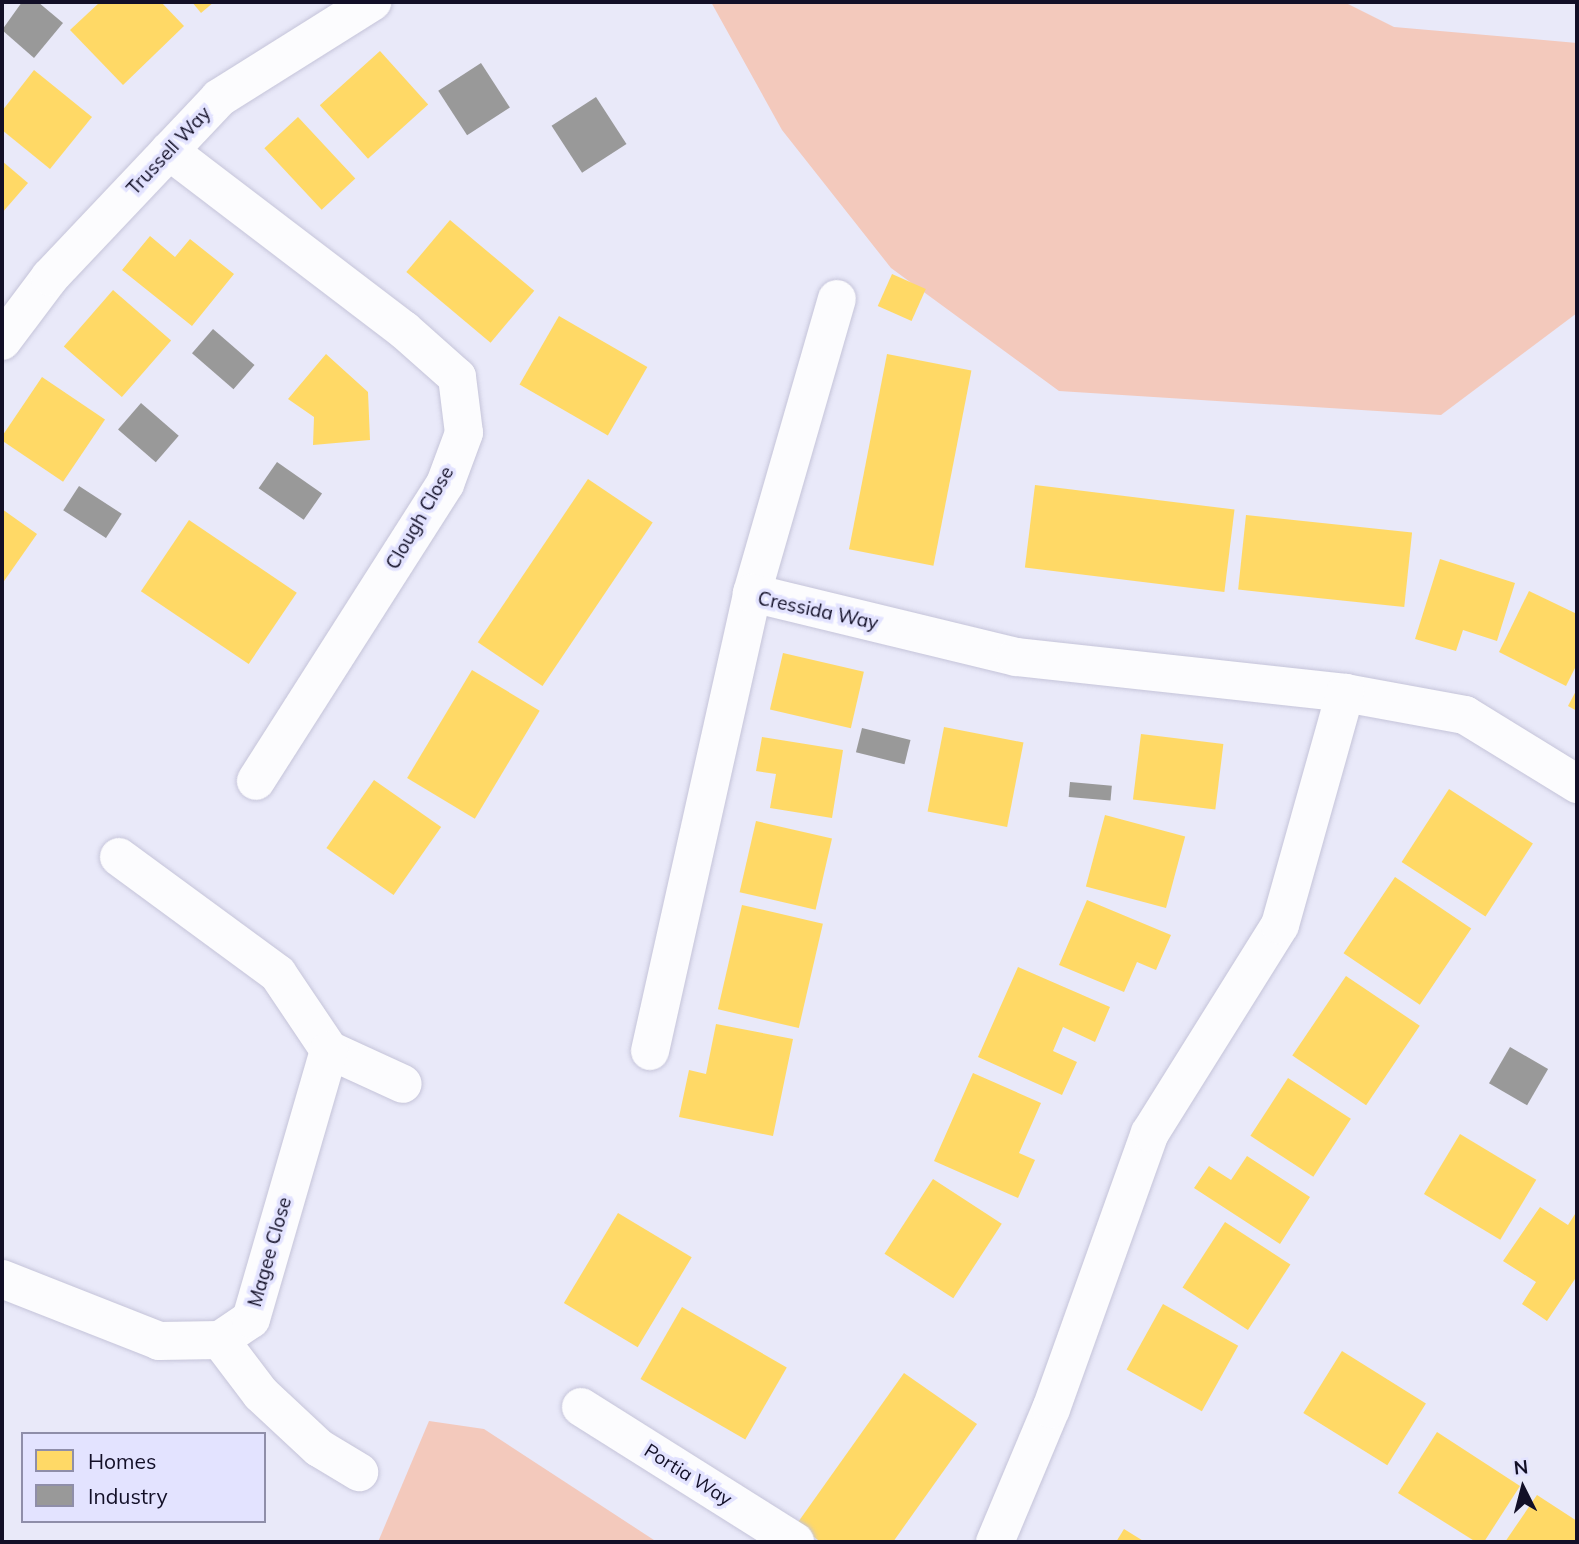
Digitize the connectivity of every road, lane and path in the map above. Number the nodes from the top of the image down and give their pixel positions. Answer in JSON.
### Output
{"nodes":[{"id":1,"x":372,"y":2,"type":"edge"},
{"id":2,"x":169,"y":151,"type":"junction"},
{"id":3,"x":837,"y":299,"type":"dead end"},
{"id":4,"x":2,"y":341,"type":"edge"},
{"id":5,"x":752,"y":593,"type":"junction"},
{"id":6,"x":1345,"y":693,"type":"junction"},
{"id":7,"x":256,"y":781,"type":"dead end"},
{"id":8,"x":1577,"y":784,"type":"edge"},
{"id":9,"x":119,"y":857,"type":"dead end"},
{"id":10,"x":329,"y":1050,"type":"junction"},
{"id":11,"x":650,"y":1051,"type":"dead end"},
{"id":12,"x":403,"y":1084,"type":"dead end"},
{"id":13,"x":2,"y":1279,"type":"edge"},
{"id":14,"x":220,"y":1340,"type":"junction"},
{"id":15,"x":581,"y":1407,"type":"dead end"},
{"id":16,"x":359,"y":1472,"type":"dead end"},
{"id":17,"x":795,"y":1542,"type":"edge"},
{"id":18,"x":995,"y":1542,"type":"edge"}],
"edges":[{"from":1,"to":2,"type":"street","name":"Trussell Way"},
{"from":2,"to":4,"type":"street","name":"Trussell Way"},
{"from":2,"to":7,"type":"street","name":"Clough Close"},
{"from":3,"to":5,"type":"street"},
{"from":5,"to":6,"type":"street","name":"Cressida Way"},
{"from":5,"to":11,"type":"street","name":"Cressida Way"},
{"from":6,"to":8,"type":"street","name":"Cressida Way"},
{"from":6,"to":18,"type":"street"},
{"from":9,"to":10,"type":"street"},
{"from":10,"to":12,"type":"street"},
{"from":10,"to":14,"type":"street","name":"Magee Close"},
{"from":13,"to":14,"type":"street"},
{"from":14,"to":16,"type":"street"},
{"from":15,"to":17,"type":"street","name":"Portia Way"}]}
